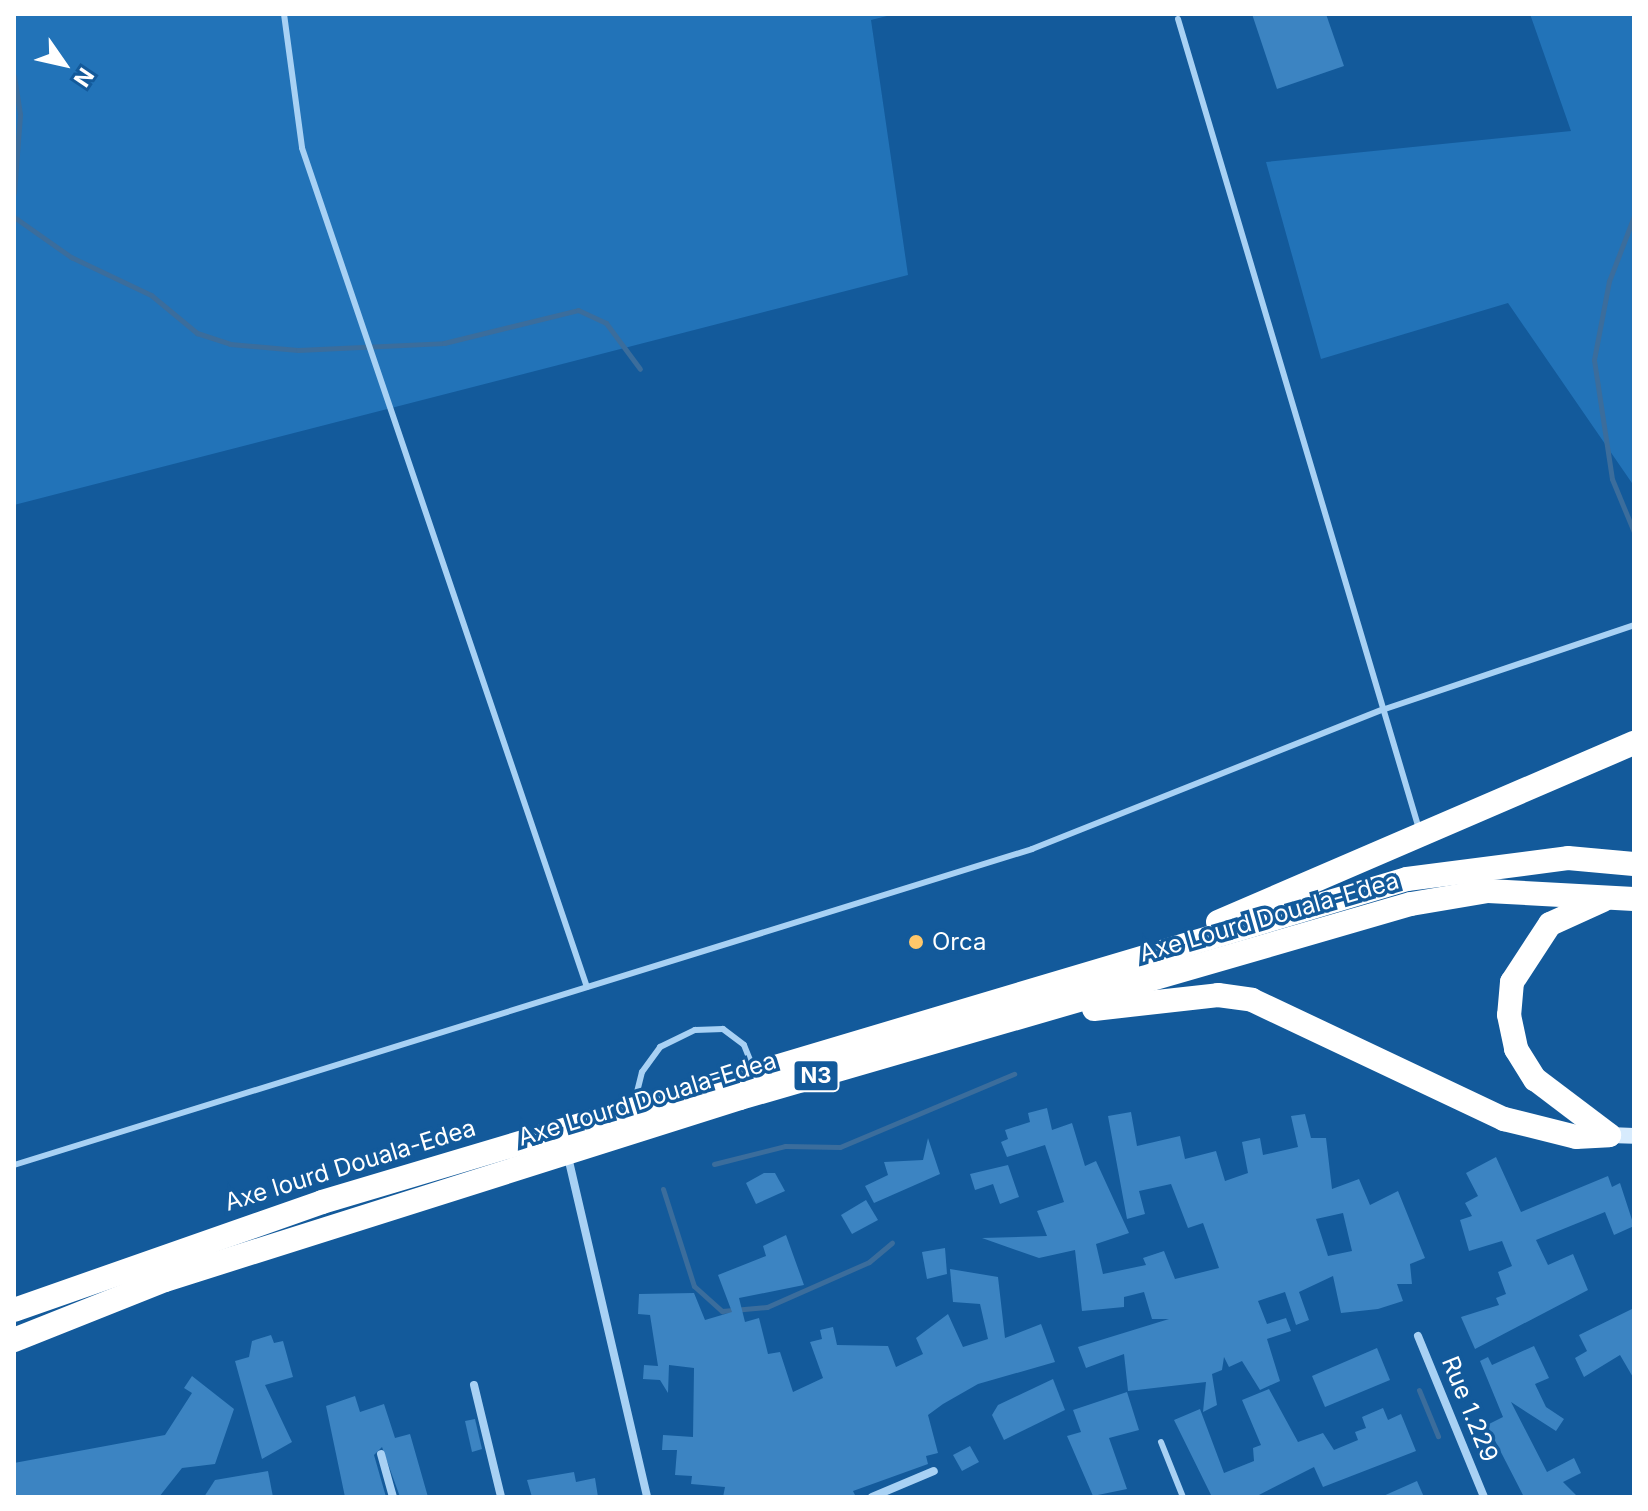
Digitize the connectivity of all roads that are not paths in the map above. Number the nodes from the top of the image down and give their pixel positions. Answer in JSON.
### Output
{"nodes":[{"id":1,"x":284,"y":14,"type":"edge"},
{"id":2,"x":1178,"y":19,"type":"dead end"},
{"id":3,"x":1634,"y":625,"type":"edge"},
{"id":4,"x":1382,"y":710,"type":"junction"},
{"id":5,"x":1634,"y":743,"type":"edge"},
{"id":6,"x":1420,"y":832,"type":"junction"},
{"id":7,"x":1634,"y":864,"type":"edge"},
{"id":8,"x":1634,"y":900,"type":"edge"},
{"id":9,"x":1156,"y":952,"type":"junction"},
{"id":10,"x":587,"y":987,"type":"junction"},
{"id":11,"x":1008,"y":1020,"type":"junction"},
{"id":12,"x":754,"y":1070,"type":"junction"},
{"id":13,"x":633,"y":1109,"type":"junction"},
{"id":14,"x":1609,"y":1135,"type":"junction"},
{"id":15,"x":1634,"y":1136,"type":"edge"},
{"id":16,"x":567,"y":1153,"type":"junction"},
{"id":17,"x":14,"y":1165,"type":"edge"},
{"id":18,"x":14,"y":1310,"type":"edge"},
{"id":19,"x":1418,"y":1336,"type":"dead end"},
{"id":20,"x":14,"y":1340,"type":"edge"},
{"id":21,"x":474,"y":1385,"type":"dead end"},
{"id":22,"x":1161,"y":1442,"type":"dead end"},
{"id":23,"x":381,"y":1454,"type":"dead end"},
{"id":24,"x":934,"y":1471,"type":"dead end"},
{"id":25,"x":393,"y":1497,"type":"edge"},
{"id":26,"x":501,"y":1497,"type":"edge"},
{"id":27,"x":647,"y":1497,"type":"edge"},
{"id":28,"x":872,"y":1497,"type":"edge"},
{"id":29,"x":1183,"y":1497,"type":"edge"},
{"id":30,"x":1484,"y":1497,"type":"edge"}],
"edges":[{"from":1,"to":10,"type":"lane"},
{"from":2,"to":4,"type":"lane"},
{"from":3,"to":4,"type":"lane"},
{"from":4,"to":6,"type":"lane"},
{"from":4,"to":10,"type":"lane"},
{"from":5,"to":6,"type":"highway"},
{"from":6,"to":9,"type":"highway"},
{"from":7,"to":9,"type":"highway","name":"Axe lourd Douala-Edea","number":"N3"},
{"from":8,"to":11,"type":"highway","name":"Axe Lourd Douala-Edea","number":"N3"},
{"from":8,"to":14,"type":"highway"},
{"from":9,"to":12,"type":"highway","name":"Axe lourd Douala-Edea","number":"N3"},
{"from":10,"to":17,"type":"lane"},
{"from":11,"to":14,"type":"highway"},
{"from":11,"to":16,"type":"highway","name":"Axe Lourd Douala-Edea","number":"N3"},
{"from":12,"to":13,"type":"highway","name":"Axe lourd Douala-Edea","number":"N3"},
{"from":12,"to":13,"type":"lane"},
{"from":13,"to":18,"type":"highway","name":"Axe lourd Douala-Edea","number":"N3"},
{"from":14,"to":15,"type":"main road"},
{"from":16,"to":20,"type":"highway","name":"Axe Lourd Douala-Edea","number":"N3"},
{"from":16,"to":27,"type":"street"},
{"from":19,"to":30,"type":"street","name":"Rue 1.229"},
{"from":21,"to":26,"type":"street"},
{"from":22,"to":29,"type":"lane"},
{"from":23,"to":25,"type":"street"},
{"from":24,"to":28,"type":"street"}]}
